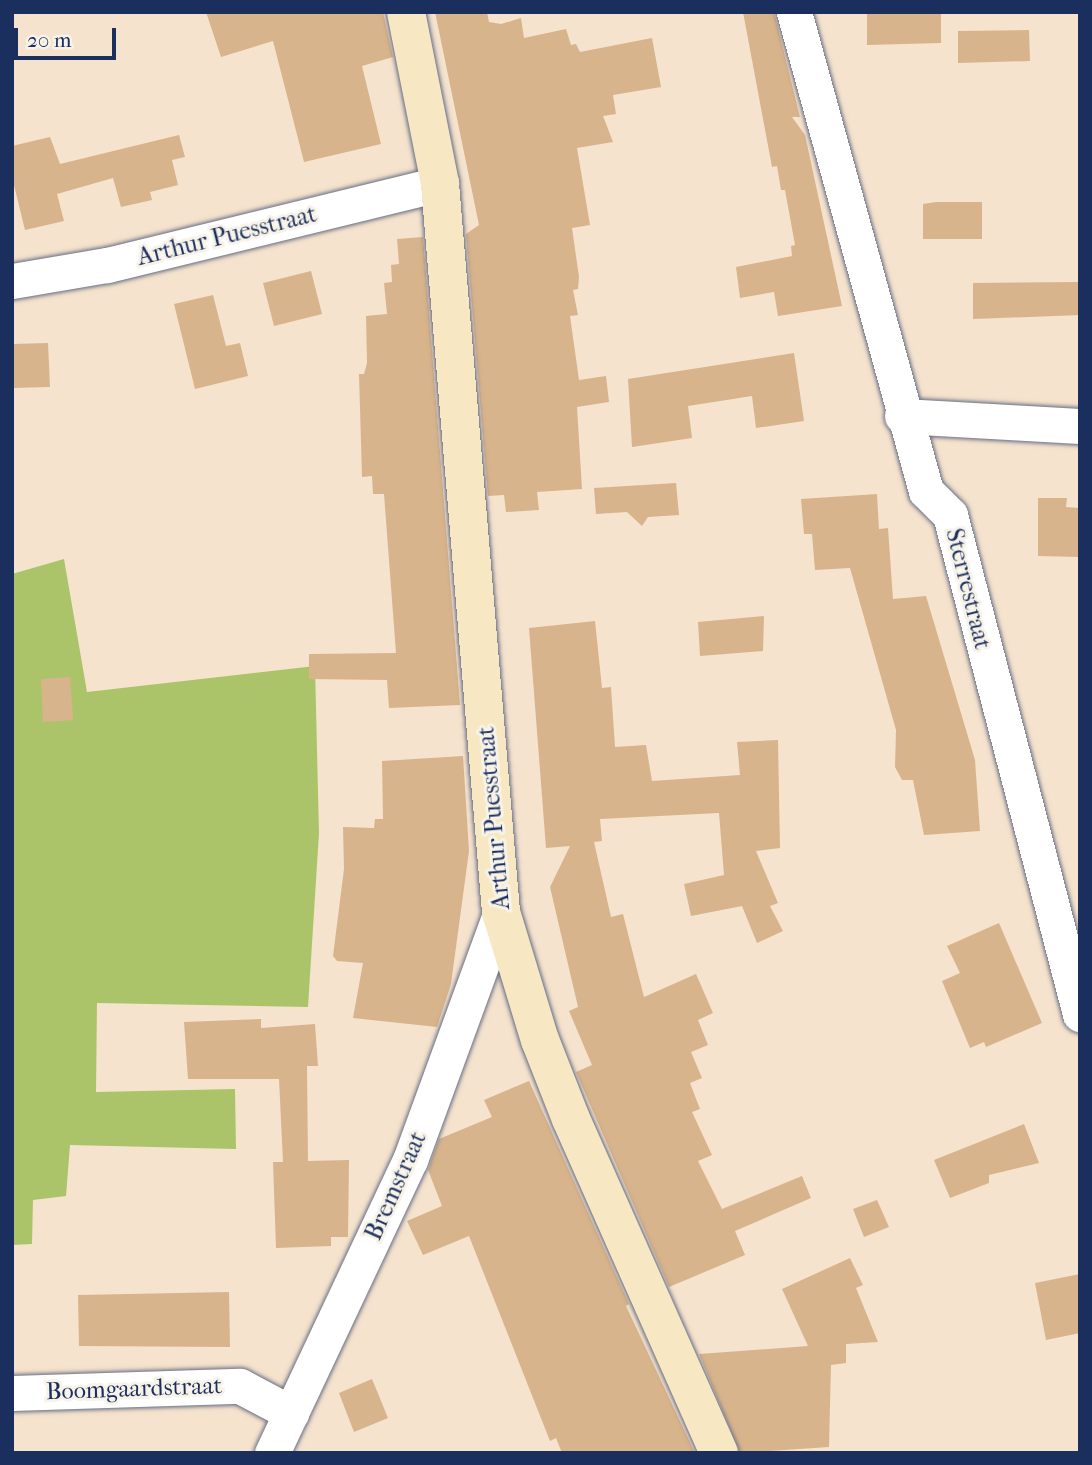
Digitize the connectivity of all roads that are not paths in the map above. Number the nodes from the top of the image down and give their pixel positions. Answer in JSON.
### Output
{"nodes":[{"id":1,"x":406,"y":12,"type":"edge"},
{"id":2,"x":793,"y":12,"type":"edge"},
{"id":3,"x":440,"y":184,"type":"junction"},
{"id":4,"x":12,"y":281,"type":"edge"},
{"id":5,"x":902,"y":416,"type":"junction"},
{"id":6,"x":1080,"y":426,"type":"edge"},
{"id":7,"x":501,"y":912,"type":"junction"},
{"id":8,"x":1080,"y":1014,"type":"edge"},
{"id":9,"x":12,"y":1393,"type":"edge"},
{"id":10,"x":291,"y":1413,"type":"junction"},
{"id":11,"x":272,"y":1453,"type":"edge"},
{"id":12,"x":719,"y":1453,"type":"edge"}],
"edges":[{"from":1,"to":3,"type":"street","name":"Arthur Puesstraat"},
{"from":2,"to":5,"type":"street","name":"Sterrestraat"},
{"from":3,"to":4,"type":"street","name":"Arthur Puesstraat"},
{"from":3,"to":7,"type":"street","name":"Arthur Puesstraat"},
{"from":5,"to":6,"type":"street"},
{"from":5,"to":8,"type":"street","name":"Sterrestraat"},
{"from":7,"to":10,"type":"street","name":"Bremstraat"},
{"from":7,"to":12,"type":"street","name":"Arthur Puesstraat"},
{"from":9,"to":10,"type":"street","name":"Boomgaardstraat"},
{"from":10,"to":11,"type":"street","name":"Bremstraat"}]}
